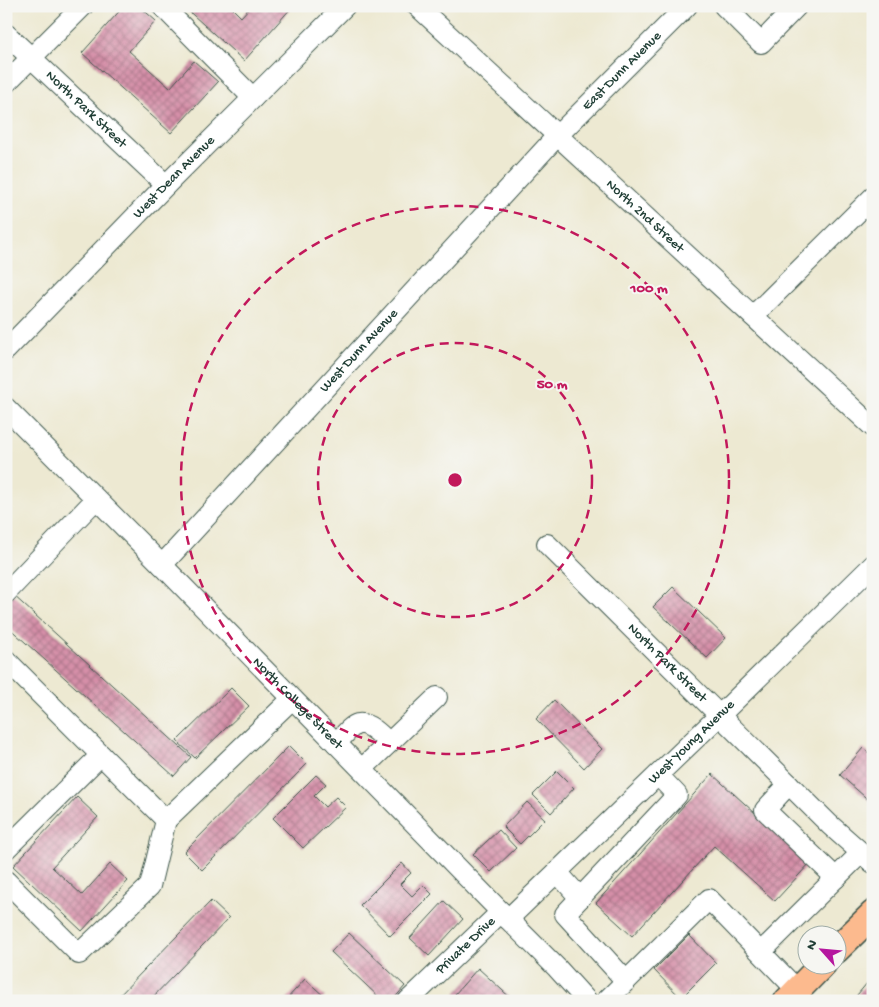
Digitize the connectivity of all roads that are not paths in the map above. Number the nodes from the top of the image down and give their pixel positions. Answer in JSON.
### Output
{"nodes":[{"id":1,"x":83,"y":6,"type":"edge"},
{"id":2,"x":162,"y":6,"type":"edge"},
{"id":3,"x":345,"y":6,"type":"edge"},
{"id":4,"x":417,"y":6,"type":"edge"},
{"id":5,"x":687,"y":6,"type":"edge"},
{"id":6,"x":724,"y":6,"type":"edge"},
{"id":7,"x":797,"y":6,"type":"edge"},
{"id":8,"x":6,"y":34,"type":"edge"},
{"id":9,"x":32,"y":58,"type":"junction"},
{"id":10,"x":6,"y":83,"type":"edge"},
{"id":11,"x":253,"y":98,"type":"junction"},
{"id":12,"x":557,"y":136,"type":"junction"},
{"id":13,"x":166,"y":185,"type":"junction"},
{"id":14,"x":873,"y":197,"type":"edge"},
{"id":15,"x":753,"y":316,"type":"junction"},
{"id":16,"x":6,"y":350,"type":"edge"},
{"id":17,"x":6,"y":408,"type":"edge"},
{"id":18,"x":873,"y":427,"type":"edge"},
{"id":19,"x":96,"y":499,"type":"junction"},
{"id":20,"x":547,"y":544,"type":"dead end"},
{"id":21,"x":873,"y":564,"type":"edge"},
{"id":22,"x":162,"y":565,"type":"junction"},
{"id":23,"x":6,"y":593,"type":"edge"},
{"id":24,"x":6,"y":660,"type":"edge"},
{"id":25,"x":438,"y":698,"type":"dead end"},
{"id":26,"x":292,"y":699,"type":"junction"},
{"id":27,"x":720,"y":715,"type":"junction"},
{"id":28,"x":336,"y":743,"type":"junction"},
{"id":29,"x":389,"y":743,"type":"junction"},
{"id":30,"x":101,"y":754,"type":"junction"},
{"id":31,"x":362,"y":769,"type":"junction"},
{"id":32,"x":658,"y":775,"type":"junction"},
{"id":33,"x":788,"y":784,"type":"junction"},
{"id":34,"x":166,"y":820,"type":"junction"},
{"id":35,"x":6,"y":849,"type":"edge"},
{"id":36,"x":867,"y":858,"type":"edge"},
{"id":37,"x":556,"y":872,"type":"junction"},
{"id":38,"x":836,"y":878,"type":"junction"},
{"id":39,"x":6,"y":881,"type":"edge"},
{"id":40,"x":580,"y":898,"type":"junction"},
{"id":41,"x":873,"y":914,"type":"edge"},
{"id":42,"x":505,"y":915,"type":"junction"},
{"id":43,"x":846,"y":940,"type":"edge"},
{"id":44,"x":761,"y":952,"type":"junction"},
{"id":45,"x":812,"y":974,"type":"edge"},
{"id":46,"x":626,"y":981,"type":"junction"},
{"id":47,"x":792,"y":995,"type":"edge"},
{"id":48,"x":408,"y":1001,"type":"edge"},
{"id":49,"x":587,"y":1001,"type":"edge"},
{"id":50,"x":606,"y":1001,"type":"edge"}],
"edges":[{"from":1,"to":9,"type":"street"},
{"from":2,"to":11,"type":"street"},
{"from":3,"to":11,"type":"street","name":"West Dean Avenue"},
{"from":4,"to":12,"type":"street","name":"North 2nd Street"},
{"from":5,"to":12,"type":"street","name":"East Dunn Avenue"},
{"from":6,"to":7,"type":"street"},
{"from":8,"to":9,"type":"street","name":"North Park Street"},
{"from":9,"to":10,"type":"street"},
{"from":9,"to":13,"type":"street","name":"North Park Street"},
{"from":11,"to":13,"type":"street","name":"West Dean Avenue"},
{"from":12,"to":15,"type":"street","name":"North 2nd Street"},
{"from":12,"to":22,"type":"street","name":"West Dunn Avenue"},
{"from":13,"to":16,"type":"street","name":"West Dean Avenue"},
{"from":14,"to":15,"type":"street"},
{"from":15,"to":18,"type":"street","name":"North 2nd Street"},
{"from":17,"to":19,"type":"street","name":"North College Street"},
{"from":19,"to":22,"type":"street","name":"North College Street"},
{"from":19,"to":23,"type":"street"},
{"from":20,"to":27,"type":"street","name":"North Park Street"},
{"from":21,"to":27,"type":"street","name":"West Young Avenue"},
{"from":22,"to":26,"type":"street","name":"North College Street"},
{"from":24,"to":30,"type":"street"},
{"from":25,"to":29,"type":"street"},
{"from":26,"to":28,"type":"street","name":"North College Street"},
{"from":26,"to":34,"type":"street"},
{"from":27,"to":32,"type":"street","name":"West Young Avenue"},
{"from":27,"to":33,"type":"street","name":"North Park Street"},
{"from":28,"to":29,"type":"street"},
{"from":28,"to":31,"type":"street","name":"North College Street"},
{"from":29,"to":31,"type":"street"},
{"from":30,"to":34,"type":"street"},
{"from":30,"to":35,"type":"street"},
{"from":31,"to":42,"type":"street","name":"North College Street"},
{"from":32,"to":37,"type":"street","name":"West Young Avenue"},
{"from":32,"to":40,"type":"street"},
{"from":33,"to":36,"type":"street","name":"North Park Street"},
{"from":33,"to":38,"type":"street"},
{"from":34,"to":39,"type":"street"},
{"from":36,"to":38,"type":"street"},
{"from":37,"to":40,"type":"street"},
{"from":37,"to":42,"type":"street","name":"West Young Avenue"},
{"from":38,"to":44,"type":"street"},
{"from":40,"to":46,"type":"street"},
{"from":41,"to":43,"type":"main road"},
{"from":42,"to":48,"type":"street","name":"Private Drive"},
{"from":42,"to":49,"type":"street","name":"North College Street"},
{"from":44,"to":46,"type":"street"},
{"from":44,"to":47,"type":"street"},
{"from":45,"to":47,"type":"main road"},
{"from":46,"to":50,"type":"street"}]}
